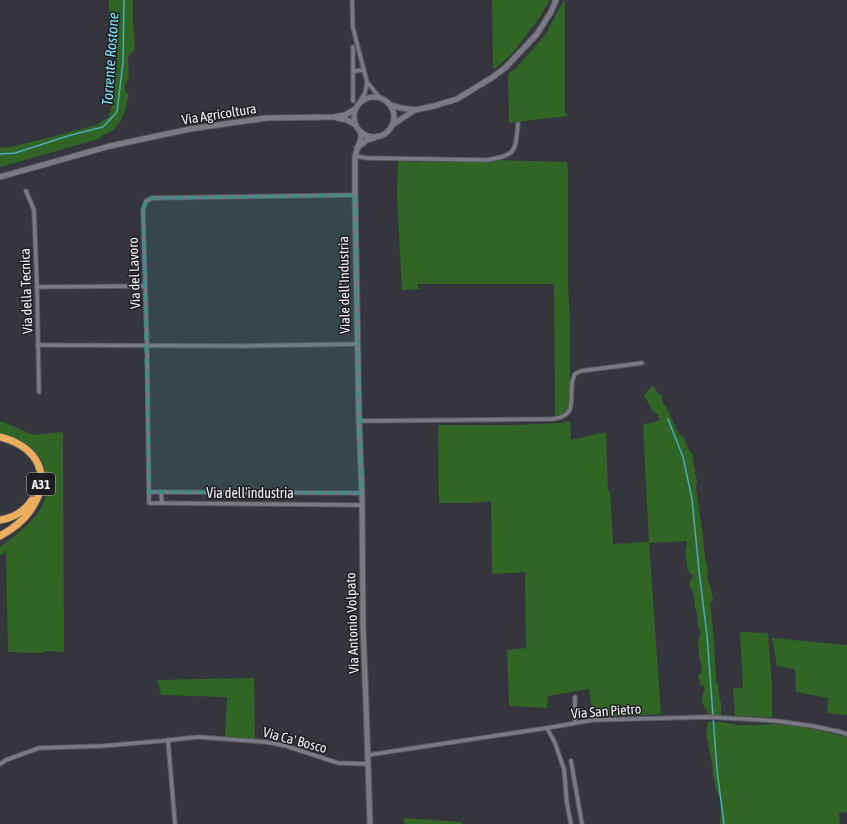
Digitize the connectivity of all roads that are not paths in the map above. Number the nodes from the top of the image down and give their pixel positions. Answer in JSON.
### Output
{"nodes":[{"id":1,"x":352,"y":0,"type":"edge"},
{"id":2,"x":556,"y":0,"type":"edge"},
{"id":3,"x":353,"y":47,"type":"dead end"},
{"id":4,"x":364,"y":70,"type":"junction"},
{"id":5,"x":353,"y":71,"type":"junction"},
{"id":6,"x":368,"y":82,"type":"junction"},
{"id":7,"x":380,"y":98,"type":"junction"},
{"id":8,"x":353,"y":101,"type":"dead end"},
{"id":9,"x":359,"y":103,"type":"junction"},
{"id":10,"x":390,"y":105,"type":"junction"},
{"id":11,"x":355,"y":110,"type":"junction"},
{"id":12,"x":415,"y":110,"type":"junction"},
{"id":13,"x":334,"y":117,"type":"junction"},
{"id":14,"x":518,"y":124,"type":"dead end"},
{"id":15,"x":356,"y":125,"type":"junction"},
{"id":16,"x":392,"y":125,"type":"junction"},
{"id":17,"x":360,"y":132,"type":"junction"},
{"id":18,"x":382,"y":135,"type":"junction"},
{"id":19,"x":356,"y":149,"type":"junction"},
{"id":20,"x":355,"y":156,"type":"junction"},
{"id":21,"x":0,"y":177,"type":"edge"},
{"id":22,"x":26,"y":191,"type":"dead end"},
{"id":23,"x":355,"y":195,"type":"junction"},
{"id":24,"x":146,"y":286,"type":"junction"},
{"id":25,"x":37,"y":287,"type":"junction"},
{"id":26,"x":357,"y":344,"type":"junction"},
{"id":27,"x":38,"y":345,"type":"junction"},
{"id":28,"x":147,"y":345,"type":"junction"},
{"id":29,"x":642,"y":363,"type":"dead end"},
{"id":30,"x":39,"y":392,"type":"dead end"},
{"id":31,"x":359,"y":421,"type":"junction"},
{"id":32,"x":0,"y":437,"type":"edge"},
{"id":33,"x":0,"y":441,"type":"edge"},
{"id":34,"x":149,"y":492,"type":"junction"},
{"id":35,"x":161,"y":492,"type":"junction"},
{"id":36,"x":362,"y":493,"type":"junction"},
{"id":37,"x":162,"y":503,"type":"junction"},
{"id":38,"x":362,"y":505,"type":"junction"},
{"id":39,"x":0,"y":520,"type":"edge"},
{"id":40,"x":0,"y":536,"type":"edge"},
{"id":41,"x":575,"y":699,"type":"dead end"},
{"id":42,"x":575,"y":723,"type":"junction"},
{"id":43,"x":547,"y":728,"type":"junction"},
{"id":44,"x":847,"y":734,"type":"edge"},
{"id":45,"x":168,"y":740,"type":"junction"},
{"id":46,"x":368,"y":755,"type":"junction"},
{"id":47,"x":571,"y":761,"type":"dead end"},
{"id":48,"x":0,"y":764,"type":"edge"},
{"id":49,"x":368,"y":764,"type":"junction"},
{"id":50,"x":175,"y":824,"type":"edge"},
{"id":51,"x":370,"y":824,"type":"edge"},
{"id":52,"x":571,"y":824,"type":"edge"},
{"id":53,"x":582,"y":824,"type":"edge"}],
"edges":[{"from":1,"to":4,"type":"street"},
{"from":2,"to":12,"type":"main road"},
{"from":3,"to":5,"type":"street"},
{"from":4,"to":5,"type":"street"},
{"from":4,"to":6,"type":"street"},
{"from":5,"to":8,"type":"street"},
{"from":6,"to":7,"type":"street"},
{"from":6,"to":9,"type":"street"},
{"from":7,"to":9,"type":"main road"},
{"from":7,"to":10,"type":"main road"},
{"from":9,"to":11,"type":"main road"},
{"from":10,"to":12,"type":"main road"},
{"from":10,"to":16,"type":"main road"},
{"from":11,"to":13,"type":"main road","name":"Via Agricoltura"},
{"from":11,"to":15,"type":"main road"},
{"from":12,"to":16,"type":"main road"},
{"from":13,"to":15,"type":"main road","name":"Via Agricoltura"},
{"from":13,"to":21,"type":"main road","name":"Via Agricoltura"},
{"from":14,"to":20,"type":"street"},
{"from":15,"to":17,"type":"main road"},
{"from":16,"to":18,"type":"main road"},
{"from":17,"to":18,"type":"main road"},
{"from":17,"to":19,"type":"main road","name":"Viale dell'Industria"},
{"from":18,"to":19,"type":"main road"},
{"from":19,"to":20,"type":"main road","name":"Viale dell'Industria"},
{"from":20,"to":23,"type":"main road","name":"Viale dell'Industria"},
{"from":22,"to":25,"type":"street","name":"Via della Tecnica"},
{"from":23,"to":24,"type":"street","name":"Via del Lavoro"},
{"from":23,"to":26,"type":"main road","name":"Viale dell'Industria"},
{"from":24,"to":25,"type":"street"},
{"from":24,"to":28,"type":"street","name":"Via del Lavoro"},
{"from":25,"to":27,"type":"street","name":"Via della Tecnica"},
{"from":26,"to":28,"type":"street"},
{"from":26,"to":31,"type":"main road","name":"Viale dell'Industria"},
{"from":27,"to":28,"type":"street"},
{"from":27,"to":30,"type":"street","name":"Via della Tecnica"},
{"from":28,"to":34,"type":"street"},
{"from":29,"to":31,"type":"street"},
{"from":31,"to":36,"type":"main road","name":"Via Antonio Volpato"},
{"from":32,"to":40,"type":"highway","number":"A31"},
{"from":33,"to":39,"type":"highway","number":"A31"},
{"from":34,"to":35,"type":"street","name":"Via dell'industria"},
{"from":34,"to":37,"type":"street","name":"Via dell'industria"},
{"from":35,"to":36,"type":"street","name":"Via dell'industria"},
{"from":35,"to":37,"type":"street"},
{"from":36,"to":38,"type":"main road","name":"Via Antonio Volpato"},
{"from":37,"to":38,"type":"street","name":"Via dell'industria"},
{"from":38,"to":46,"type":"main road","name":"Via Antonio Volpato"},
{"from":41,"to":42,"type":"street"},
{"from":42,"to":43,"type":"street","name":"Via San Pietro"},
{"from":42,"to":44,"type":"street","name":"Via San Pietro"},
{"from":43,"to":46,"type":"street","name":"Via San Pietro"},
{"from":43,"to":52,"type":"street"},
{"from":45,"to":48,"type":"street","name":"Via Ca' Bosco"},
{"from":45,"to":49,"type":"street","name":"Via Ca' Bosco"},
{"from":45,"to":50,"type":"street"},
{"from":46,"to":49,"type":"main road","name":"Via Antonio Volpato"},
{"from":47,"to":53,"type":"street"},
{"from":49,"to":51,"type":"main road","name":"Via Antonio Volpato"}]}
